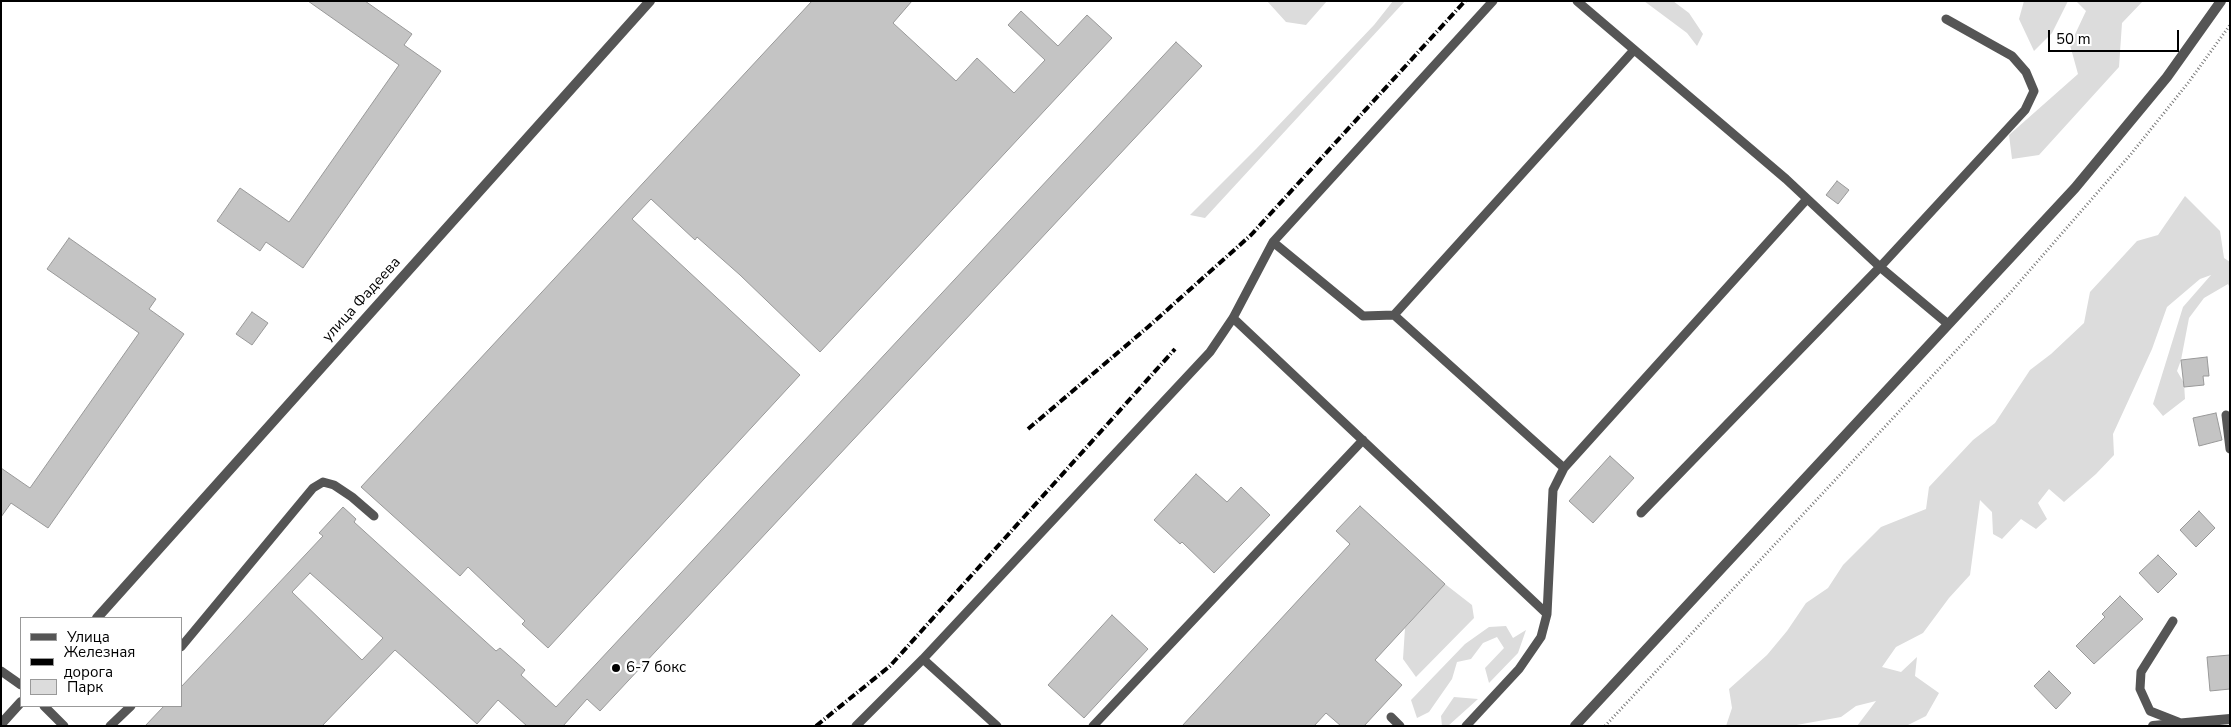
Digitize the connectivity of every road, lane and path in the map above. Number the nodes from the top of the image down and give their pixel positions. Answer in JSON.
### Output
{"nodes":[{"id":1,"x":650,"y":1,"type":"edge"},
{"id":2,"x":1493,"y":1,"type":"edge"},
{"id":3,"x":1577,"y":1,"type":"edge"},
{"id":4,"x":2221,"y":1,"type":"edge"},
{"id":5,"x":1946,"y":19,"type":"dead end"},
{"id":6,"x":2230,"y":25,"type":"edge"},
{"id":7,"x":1634,"y":50,"type":"junction"},
{"id":8,"x":1807,"y":199,"type":"junction"},
{"id":9,"x":1273,"y":242,"type":"junction"},
{"id":10,"x":1880,"y":268,"type":"junction"},
{"id":11,"x":1394,"y":315,"type":"junction"},
{"id":12,"x":1233,"y":318,"type":"junction"},
{"id":13,"x":1948,"y":324,"type":"junction"},
{"id":14,"x":2226,"y":415,"type":"dead end"},
{"id":15,"x":1362,"y":440,"type":"junction"},
{"id":16,"x":2230,"y":449,"type":"edge"},
{"id":17,"x":1564,"y":468,"type":"junction"},
{"id":18,"x":1641,"y":513,"type":"dead end"},
{"id":19,"x":374,"y":516,"type":"dead end"},
{"id":20,"x":1547,"y":614,"type":"junction"},
{"id":21,"x":98,"y":617,"type":"edge"},
{"id":22,"x":2173,"y":621,"type":"dead end"},
{"id":23,"x":182,"y":645,"type":"edge"},
{"id":24,"x":923,"y":659,"type":"junction"},
{"id":25,"x":1,"y":671,"type":"edge"},
{"id":26,"x":20,"y":684,"type":"edge"},
{"id":27,"x":20,"y":703,"type":"edge"},
{"id":28,"x":45,"y":707,"type":"edge"},
{"id":29,"x":130,"y":707,"type":"edge"},
{"id":30,"x":1391,"y":717,"type":"dead end"},
{"id":31,"x":2230,"y":718,"type":"edge"},
{"id":32,"x":2178,"y":722,"type":"junction"},
{"id":33,"x":1,"y":724,"type":"edge"},
{"id":34,"x":64,"y":726,"type":"edge"},
{"id":35,"x":110,"y":726,"type":"edge"},
{"id":36,"x":856,"y":726,"type":"edge"},
{"id":37,"x":997,"y":726,"type":"edge"},
{"id":38,"x":1093,"y":726,"type":"edge"},
{"id":39,"x":1400,"y":726,"type":"edge"},
{"id":40,"x":1466,"y":726,"type":"edge"},
{"id":41,"x":1575,"y":726,"type":"edge"},
{"id":42,"x":1605,"y":726,"type":"edge"},
{"id":43,"x":2153,"y":726,"type":"edge"}],
"edges":[{"from":1,"to":21,"type":"street","name":"улица Фадеева"},
{"from":2,"to":9,"type":"lane"},
{"from":3,"to":7,"type":"lane"},
{"from":4,"to":13,"type":"street"},
{"from":5,"to":10,"type":"lane"},
{"from":6,"to":42,"type":"path"},
{"from":7,"to":8,"type":"lane"},
{"from":7,"to":11,"type":"lane"},
{"from":8,"to":10,"type":"lane"},
{"from":8,"to":17,"type":"lane"},
{"from":9,"to":11,"type":"lane"},
{"from":9,"to":12,"type":"lane"},
{"from":10,"to":13,"type":"lane"},
{"from":10,"to":18,"type":"lane"},
{"from":11,"to":17,"type":"lane"},
{"from":12,"to":15,"type":"lane"},
{"from":12,"to":24,"type":"lane"},
{"from":13,"to":41,"type":"street"},
{"from":14,"to":16,"type":"lane"},
{"from":15,"to":20,"type":"lane"},
{"from":15,"to":38,"type":"lane"},
{"from":17,"to":20,"type":"lane"},
{"from":19,"to":23,"type":"lane"},
{"from":20,"to":40,"type":"lane"},
{"from":22,"to":32,"type":"lane"},
{"from":24,"to":36,"type":"lane"},
{"from":24,"to":37,"type":"lane"},
{"from":25,"to":26,"type":"lane"},
{"from":27,"to":33,"type":"street"},
{"from":28,"to":34,"type":"lane"},
{"from":29,"to":35,"type":"lane"},
{"from":30,"to":39,"type":"lane"},
{"from":31,"to":32,"type":"street"},
{"from":32,"to":43,"type":"street"}]}
